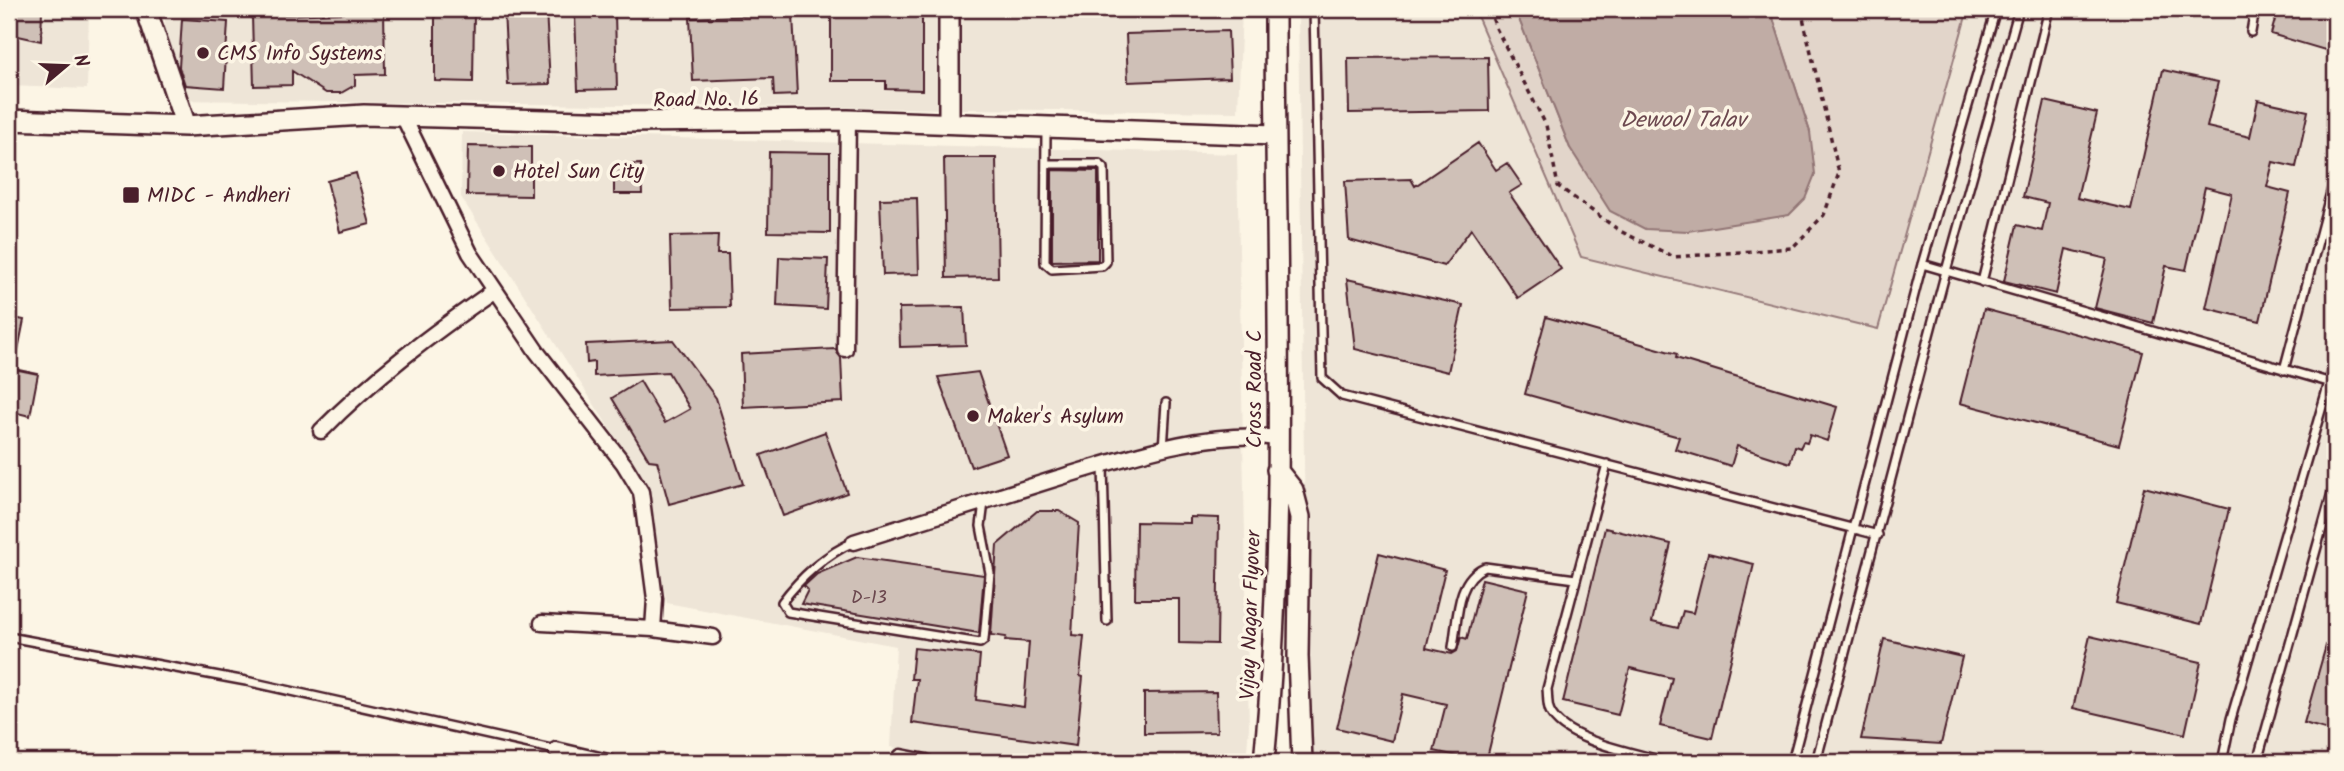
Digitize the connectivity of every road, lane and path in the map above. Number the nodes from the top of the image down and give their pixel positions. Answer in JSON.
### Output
{"nodes":[{"id":1,"x":146,"y":9,"type":"edge"},
{"id":2,"x":949,"y":9,"type":"edge"},
{"id":3,"x":1275,"y":9,"type":"edge"},
{"id":4,"x":1314,"y":9,"type":"edge"},
{"id":5,"x":1489,"y":9,"type":"edge"},
{"id":6,"x":1801,"y":9,"type":"edge"},
{"id":7,"x":1996,"y":9,"type":"edge"},
{"id":8,"x":2019,"y":9,"type":"edge"},
{"id":9,"x":2049,"y":9,"type":"edge"},
{"id":10,"x":2255,"y":9,"type":"edge"},
{"id":11,"x":2251,"y":32,"type":"dead end"},
{"id":12,"x":403,"y":116,"type":"junction"},
{"id":13,"x":16,"y":120,"type":"edge"},
{"id":14,"x":848,"y":120,"type":"junction"},
{"id":15,"x":949,"y":122,"type":"junction"},
{"id":16,"x":186,"y":126,"type":"junction"},
{"id":17,"x":1046,"y":126,"type":"junction"},
{"id":18,"x":1275,"y":135,"type":"junction"},
{"id":19,"x":1046,"y":164,"type":"junction"},
{"id":20,"x":2335,"y":177,"type":"edge"},
{"id":21,"x":1922,"y":264,"type":"junction"},
{"id":22,"x":1946,"y":271,"type":"junction"},
{"id":23,"x":1982,"y":282,"type":"junction"},
{"id":24,"x":495,"y":290,"type":"junction"},
{"id":25,"x":845,"y":349,"type":"dead end"},
{"id":26,"x":2335,"y":362,"type":"edge"},
{"id":27,"x":2284,"y":370,"type":"junction"},
{"id":28,"x":2332,"y":383,"type":"edge"},
{"id":29,"x":1166,"y":403,"type":"dead end"},
{"id":30,"x":321,"y":431,"type":"dead end"},
{"id":31,"x":1278,"y":438,"type":"junction"},
{"id":32,"x":1163,"y":449,"type":"junction"},
{"id":33,"x":1607,"y":464,"type":"junction"},
{"id":34,"x":1103,"y":465,"type":"junction"},
{"id":35,"x":1277,"y":470,"type":"junction"},
{"id":36,"x":2335,"y":482,"type":"edge"},
{"id":37,"x":984,"y":501,"type":"junction"},
{"id":38,"x":1852,"y":530,"type":"junction"},
{"id":39,"x":1878,"y":535,"type":"junction"},
{"id":40,"x":854,"y":542,"type":"joint"},
{"id":41,"x":1576,"y":579,"type":"junction"},
{"id":42,"x":1107,"y":621,"type":"dead end"},
{"id":43,"x":542,"y":623,"type":"dead end"},
{"id":44,"x":653,"y":629,"type":"junction"},
{"id":45,"x":9,"y":637,"type":"edge"},
{"id":46,"x":713,"y":637,"type":"dead end"},
{"id":47,"x":1452,"y":646,"type":"dead end"},
{"id":48,"x":555,"y":750,"type":"joint"},
{"id":49,"x":901,"y":757,"type":"dead end"},
{"id":50,"x":608,"y":762,"type":"edge"},
{"id":51,"x":926,"y":762,"type":"edge"},
{"id":52,"x":1264,"y":762,"type":"edge"},
{"id":53,"x":1302,"y":762,"type":"edge"},
{"id":54,"x":1667,"y":762,"type":"edge"},
{"id":55,"x":1792,"y":762,"type":"edge"},
{"id":56,"x":1816,"y":762,"type":"edge"},
{"id":57,"x":2222,"y":762,"type":"edge"},
{"id":58,"x":2257,"y":762,"type":"edge"}],
"edges":[{"from":1,"to":16,"type":"street"},
{"from":2,"to":15,"type":"street"},
{"from":3,"to":18,"type":"street","name":"Cross Road C"},
{"from":4,"to":33,"type":"lane"},
{"from":5,"to":6,"type":"path"},
{"from":7,"to":21,"type":"lane"},
{"from":8,"to":22,"type":"lane"},
{"from":9,"to":23,"type":"lane"},
{"from":10,"to":11,"type":"lane"},
{"from":12,"to":14,"type":"street","name":"Road No. 16"},
{"from":12,"to":16,"type":"street","name":"Road No. 16"},
{"from":12,"to":24,"type":"street"},
{"from":13,"to":16,"type":"street","name":"Road No. 16"},
{"from":14,"to":15,"type":"street","name":"Road No. 16"},
{"from":14,"to":25,"type":"street"},
{"from":15,"to":17,"type":"street","name":"Road No. 16"},
{"from":17,"to":18,"type":"street","name":"Road No. 16"},
{"from":17,"to":19,"type":"lane"},
{"from":18,"to":31,"type":"street","name":"Cross Road C"},
{"from":19,"to":19,"type":"lane"},
{"from":20,"to":27,"type":"lane"},
{"from":21,"to":22,"type":"lane"},
{"from":21,"to":38,"type":"lane"},
{"from":22,"to":23,"type":"lane"},
{"from":22,"to":39,"type":"lane"},
{"from":23,"to":27,"type":"lane"},
{"from":24,"to":30,"type":"street"},
{"from":24,"to":44,"type":"street"},
{"from":26,"to":28,"type":"lane"},
{"from":27,"to":28,"type":"lane"},
{"from":28,"to":57,"type":"lane"},
{"from":29,"to":32,"type":"lane"},
{"from":31,"to":32,"type":"street"},
{"from":31,"to":35,"type":"street","name":"Cross Road C"},
{"from":32,"to":34,"type":"street"},
{"from":33,"to":38,"type":"lane"},
{"from":33,"to":41,"type":"lane"},
{"from":34,"to":37,"type":"street"},
{"from":34,"to":42,"type":"lane"},
{"from":35,"to":52,"type":"street","name":"Vijay Nagar Flyover"},
{"from":35,"to":53,"type":"street","name":"Cross Road C"},
{"from":36,"to":58,"type":"lane"},
{"from":37,"to":40,"type":"street"},
{"from":37,"to":40,"type":"lane"},
{"from":38,"to":39,"type":"lane"},
{"from":38,"to":55,"type":"lane"},
{"from":39,"to":56,"type":"lane"},
{"from":41,"to":47,"type":"lane"},
{"from":41,"to":54,"type":"lane"},
{"from":43,"to":44,"type":"street"},
{"from":44,"to":46,"type":"street"},
{"from":45,"to":48,"type":"lane"},
{"from":48,"to":50,"type":"street"},
{"from":49,"to":51,"type":"street"}]}
